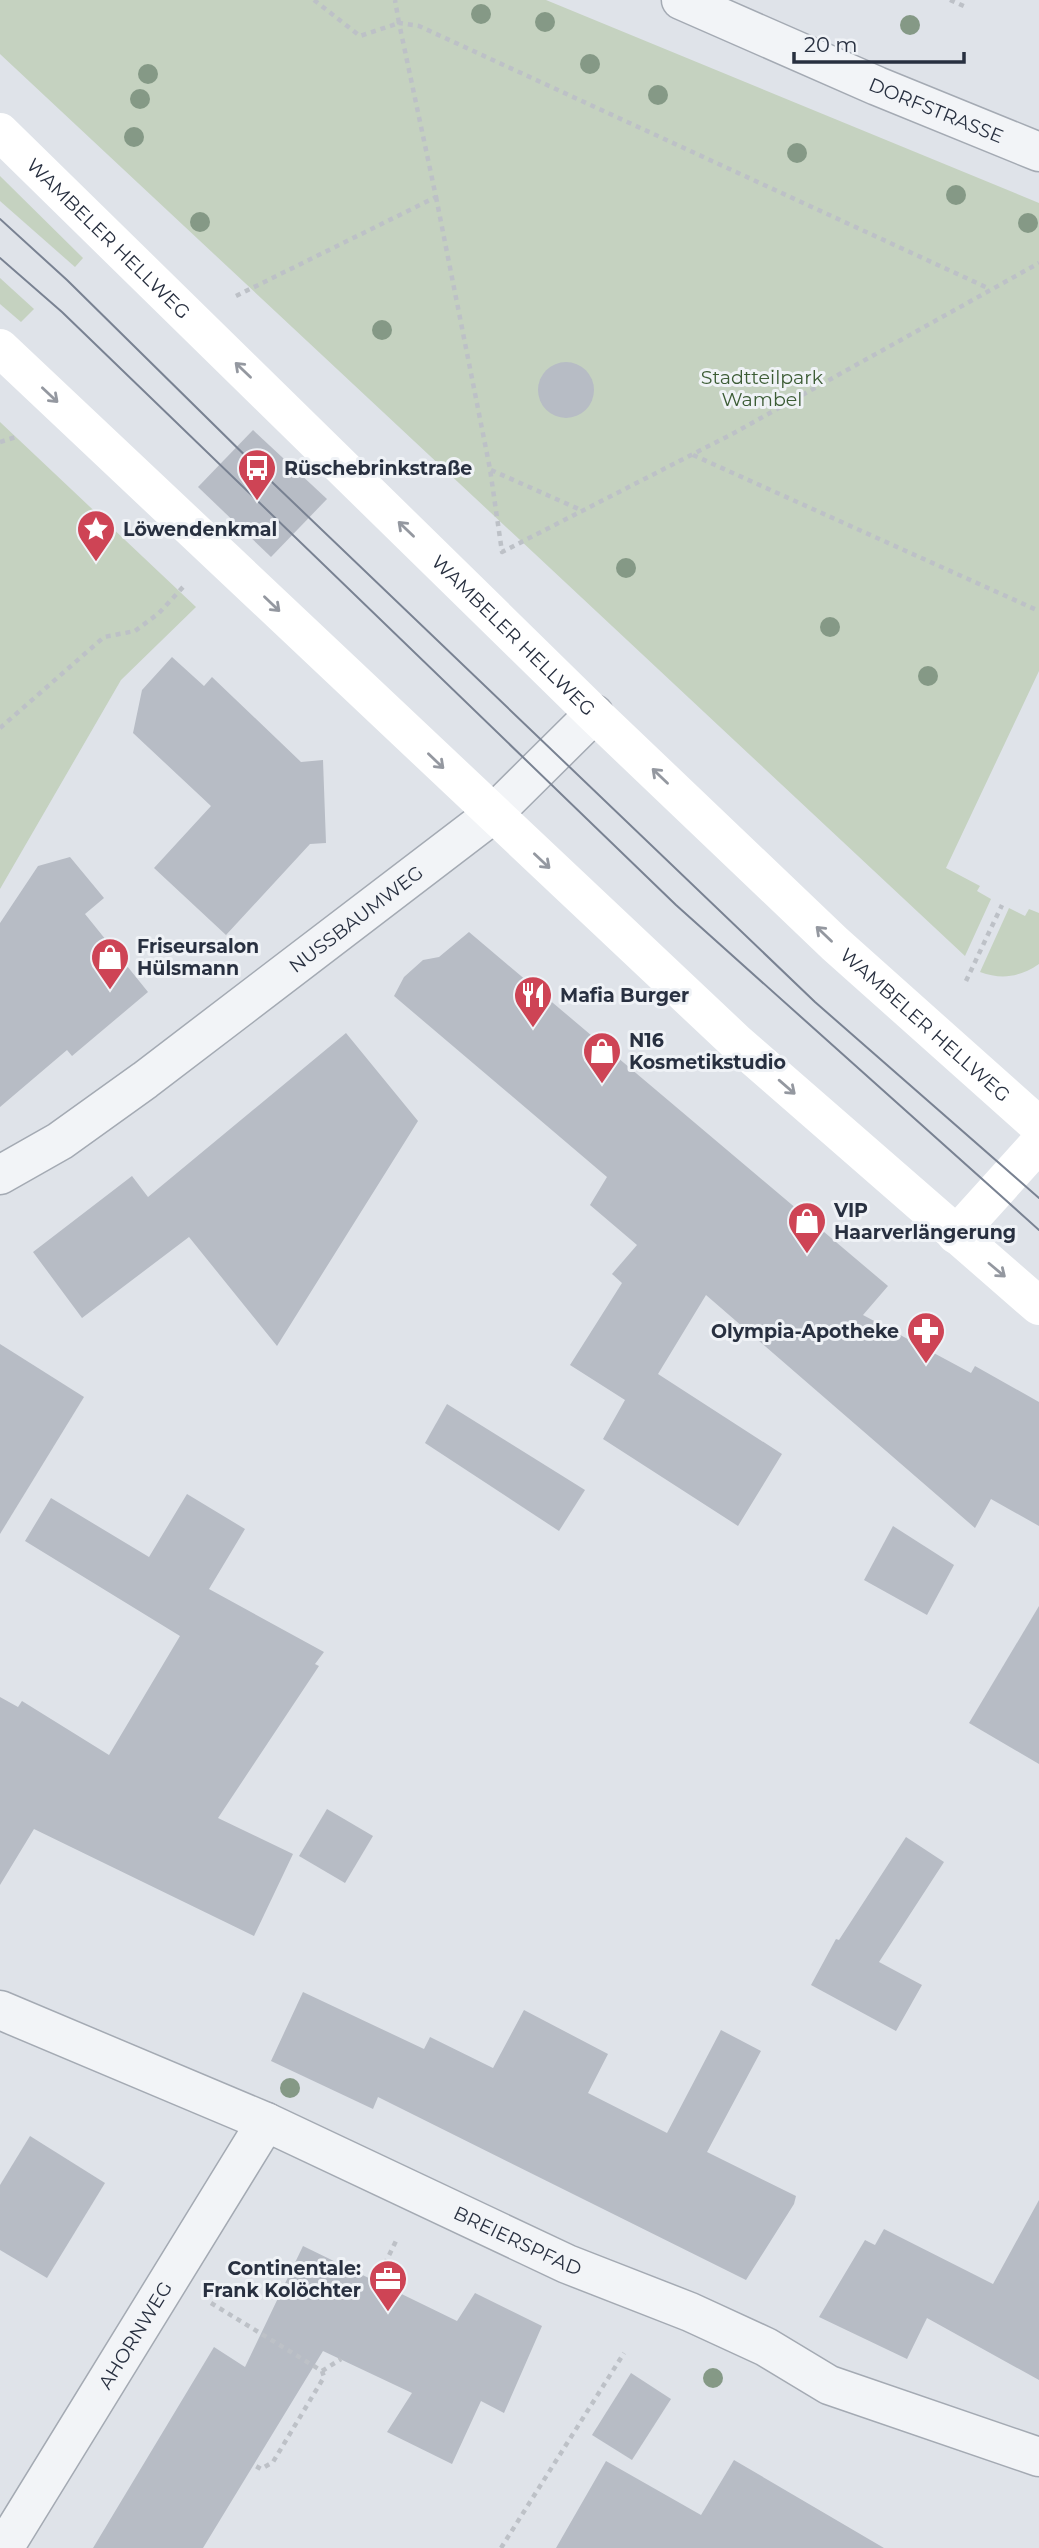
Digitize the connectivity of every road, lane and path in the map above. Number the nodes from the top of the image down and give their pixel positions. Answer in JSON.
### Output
{"nodes":[{"id":1,"x":314,"y":0,"type":"edge"},
{"id":2,"x":395,"y":0,"type":"edge"},
{"id":3,"x":681,"y":0,"type":"edge"},
{"id":4,"x":950,"y":0,"type":"edge"},
{"id":5,"x":966,"y":7,"type":"dead end"},
{"id":6,"x":400,"y":23,"type":"junction"},
{"id":7,"x":0,"y":132,"type":"edge"},
{"id":8,"x":1039,"y":152,"type":"edge"},
{"id":9,"x":436,"y":197,"type":"junction"},
{"id":10,"x":1039,"y":263,"type":"edge"},
{"id":11,"x":990,"y":289,"type":"junction"},
{"id":12,"x":235,"y":296,"type":"dead end"},
{"id":13,"x":0,"y":348,"type":"edge"},
{"id":14,"x":24,"y":434,"type":"dead end"},
{"id":15,"x":0,"y":442,"type":"edge"},
{"id":16,"x":692,"y":455,"type":"junction"},
{"id":17,"x":490,"y":469,"type":"junction"},
{"id":18,"x":583,"y":511,"type":"junction"},
{"id":19,"x":179,"y":592,"type":"dead end"},
{"id":20,"x":1039,"y":611,"type":"edge"},
{"id":21,"x":594,"y":714,"type":"junction"},
{"id":22,"x":0,"y":728,"type":"edge"},
{"id":23,"x":492,"y":815,"type":"junction"},
{"id":24,"x":1002,"y":905,"type":"dead end"},
{"id":25,"x":966,"y":981,"type":"dead end"},
{"id":26,"x":1039,"y":1126,"type":"edge"},
{"id":27,"x":1039,"y":1143,"type":"edge"},
{"id":28,"x":0,"y":1175,"type":"edge"},
{"id":29,"x":956,"y":1235,"type":"junction"},
{"id":30,"x":1039,"y":1306,"type":"edge"},
{"id":31,"x":0,"y":2010,"type":"edge"},
{"id":32,"x":266,"y":2122,"type":"junction"},
{"id":33,"x":396,"y":2241,"type":"dead end"},
{"id":34,"x":376,"y":2282,"type":"dead end"},
{"id":35,"x":204,"y":2298,"type":"dead end"},
{"id":36,"x":624,"y":2353,"type":"dead end"},
{"id":37,"x":341,"y":2359,"type":"dead end"},
{"id":38,"x":322,"y":2371,"type":"junction"},
{"id":39,"x":1039,"y":2457,"type":"edge"},
{"id":40,"x":254,"y":2465,"type":"dead end"},
{"id":41,"x":4,"y":2548,"type":"edge"},
{"id":42,"x":501,"y":2548,"type":"edge"}],
"edges":[{"from":1,"to":6,"type":"path"},
{"from":2,"to":6,"type":"path"},
{"from":3,"to":8,"type":"street","name":"DORFSTRASSE"},
{"from":4,"to":5,"type":"path"},
{"from":6,"to":9,"type":"path"},
{"from":6,"to":11,"type":"path"},
{"from":21,"to":7,"type":"main road","name":"WAMBELER HELLWEG","one_way":true},
{"from":9,"to":12,"type":"path"},
{"from":9,"to":17,"type":"path"},
{"from":10,"to":11,"type":"path"},
{"from":11,"to":16,"type":"path"},
{"from":13,"to":23,"type":"main road","one_way":true},
{"from":14,"to":15,"type":"path"},
{"from":16,"to":18,"type":"path"},
{"from":16,"to":20,"type":"path"},
{"from":17,"to":18,"type":"path"},
{"from":17,"to":18,"type":"path"},
{"from":19,"to":22,"type":"path"},
{"from":21,"to":23,"type":"street","name":"NUSSBAUMWEG"},
{"from":26,"to":21,"type":"main road","name":"WAMBELER HELLWEG","one_way":true},
{"from":23,"to":28,"type":"street","name":"NUSSBAUMWEG"},
{"from":23,"to":29,"type":"main road","one_way":true},
{"from":24,"to":25,"type":"path"},
{"from":27,"to":29,"type":"main road"},
{"from":29,"to":30,"type":"main road","one_way":true},
{"from":31,"to":32,"type":"street","name":"BREIERSPFAD"},
{"from":32,"to":39,"type":"street","name":"BREIERSPFAD"},
{"from":32,"to":41,"type":"street","name":"AHORNWEG"},
{"from":33,"to":34,"type":"path"},
{"from":35,"to":38,"type":"path"},
{"from":36,"to":42,"type":"path"},
{"from":37,"to":38,"type":"path"},
{"from":38,"to":40,"type":"path"}]}
